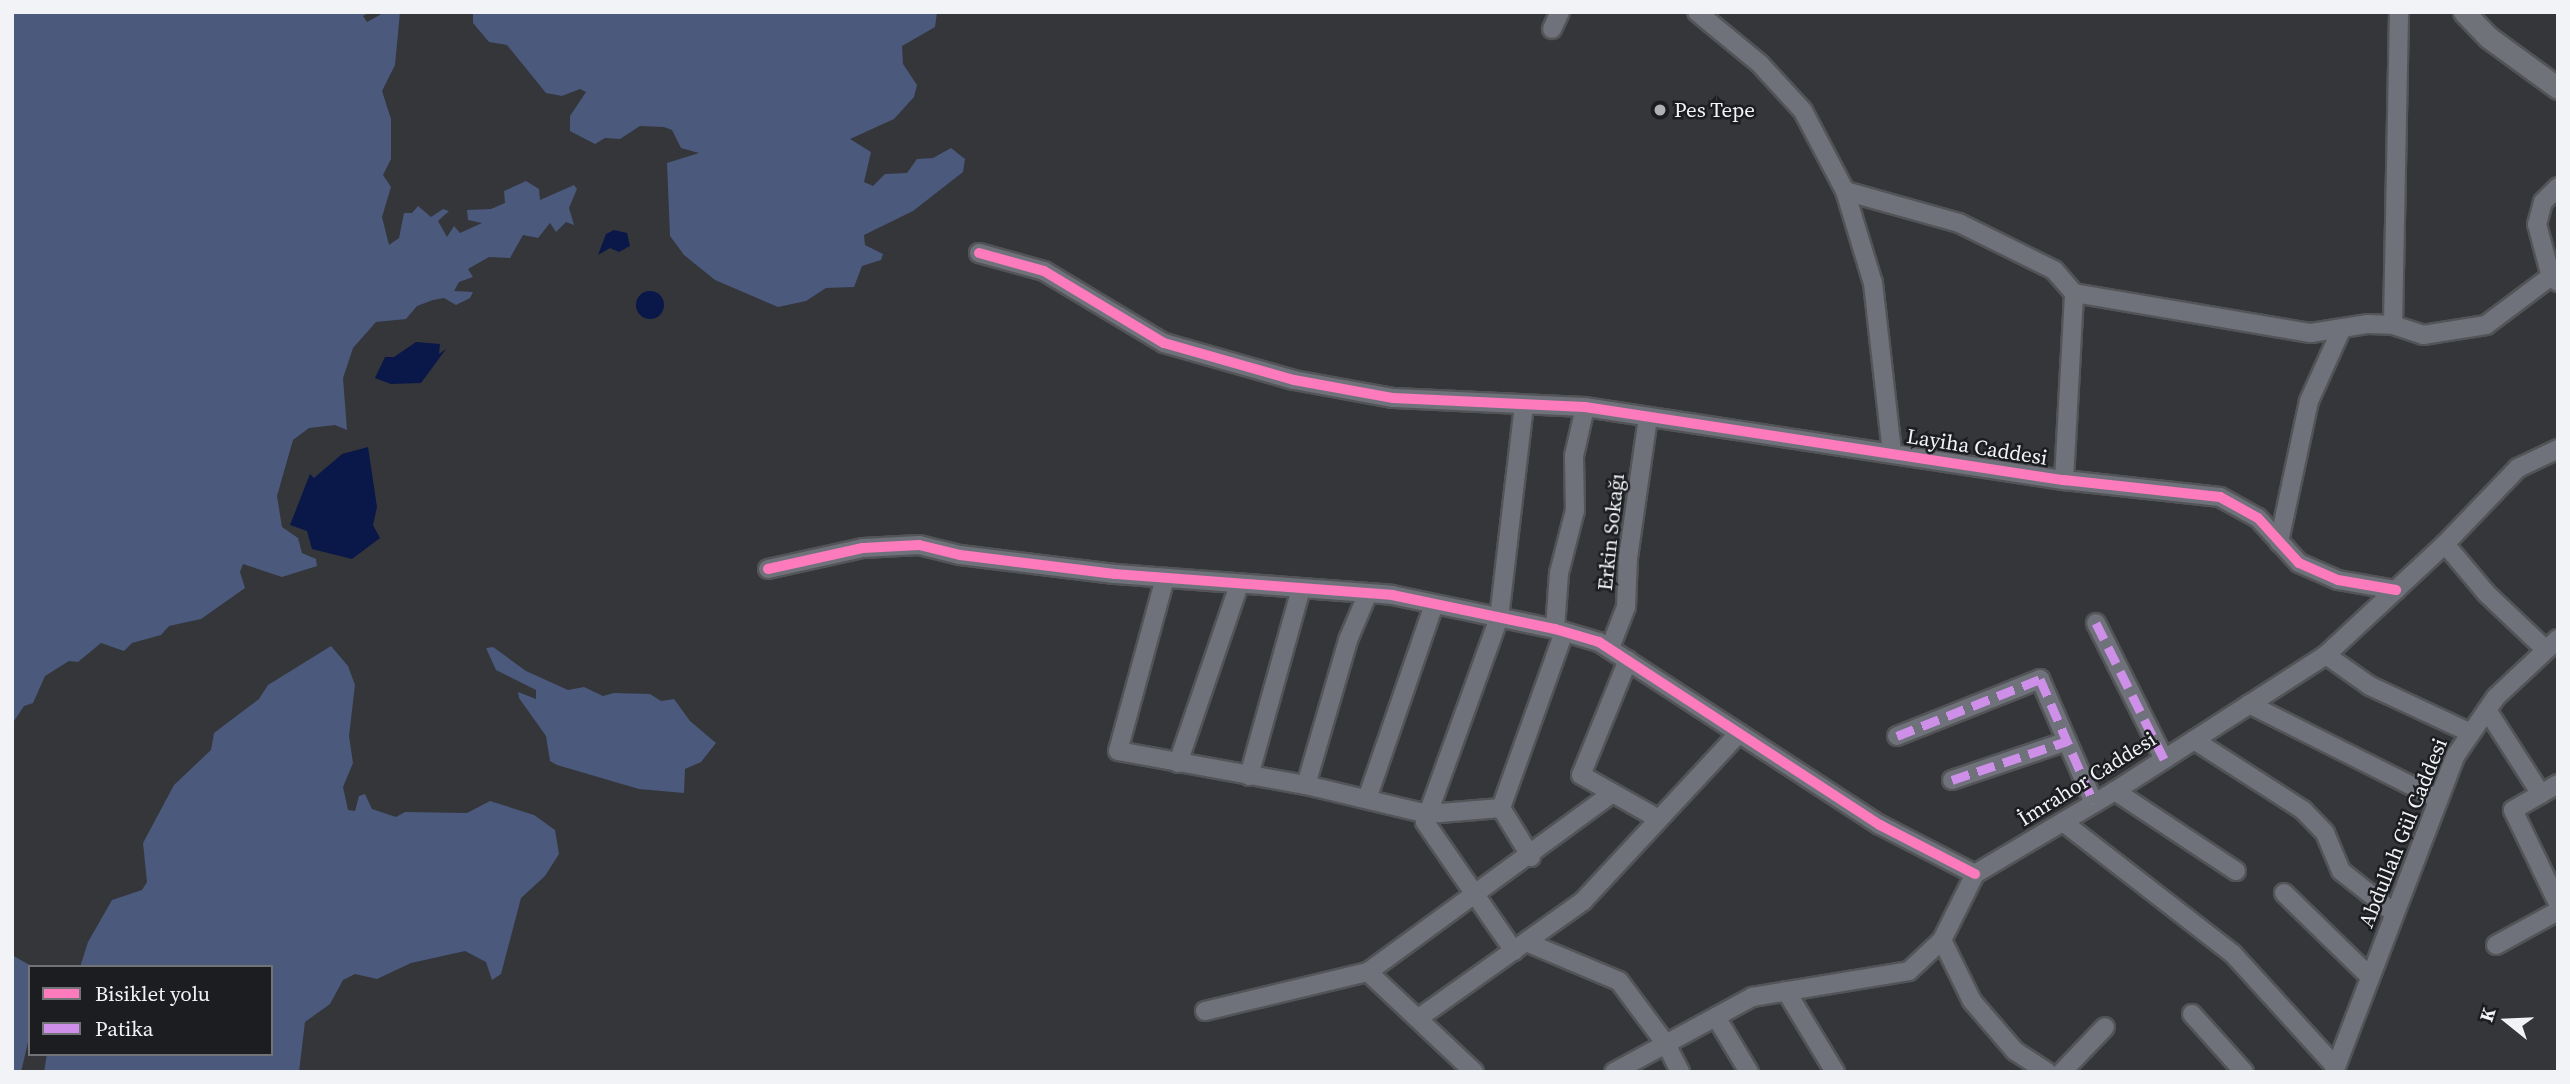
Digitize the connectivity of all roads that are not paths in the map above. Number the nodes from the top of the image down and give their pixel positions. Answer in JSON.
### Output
{"nodes":[{"id":1,"x":1697,"y":12,"type":"edge"},
{"id":2,"x":2399,"y":12,"type":"edge"},
{"id":3,"x":2464,"y":12,"type":"edge"},
{"id":4,"x":2558,"y":88,"type":"edge"},
{"id":5,"x":2558,"y":187,"type":"edge"},
{"id":6,"x":1845,"y":191,"type":"junction"},
{"id":7,"x":979,"y":253,"type":"dead end"},
{"id":8,"x":2556,"y":277,"type":"edge"},
{"id":9,"x":2074,"y":293,"type":"junction"},
{"id":10,"x":2393,"y":325,"type":"junction"},
{"id":11,"x":2342,"y":328,"type":"junction"},
{"id":12,"x":1524,"y":405,"type":"junction"},
{"id":13,"x":1584,"y":407,"type":"junction"},
{"id":14,"x":1648,"y":418,"type":"junction"},
{"id":15,"x":2558,"y":449,"type":"edge"},
{"id":16,"x":1892,"y":453,"type":"junction"},
{"id":17,"x":2064,"y":480,"type":"junction"},
{"id":18,"x":2279,"y":542,"type":"junction"},
{"id":19,"x":2445,"y":544,"type":"junction"},
{"id":20,"x":768,"y":569,"type":"dead end"},
{"id":21,"x":1165,"y":578,"type":"junction"},
{"id":22,"x":1239,"y":585,"type":"junction"},
{"id":23,"x":1301,"y":589,"type":"junction"},
{"id":24,"x":2396,"y":590,"type":"junction"},
{"id":25,"x":1368,"y":593,"type":"junction"},
{"id":26,"x":1434,"y":604,"type":"junction"},
{"id":27,"x":1499,"y":618,"type":"junction"},
{"id":28,"x":2096,"y":622,"type":"dead end"},
{"id":29,"x":1559,"y":630,"type":"junction"},
{"id":30,"x":2552,"y":644,"type":"edge"},
{"id":31,"x":1610,"y":648,"type":"junction"},
{"id":32,"x":2326,"y":655,"type":"junction"},
{"id":33,"x":1628,"y":660,"type":"junction"},
{"id":34,"x":2249,"y":704,"type":"junction"},
{"id":35,"x":2487,"y":710,"type":"junction"},
{"id":36,"x":1740,"y":733,"type":"junction"},
{"id":37,"x":2471,"y":733,"type":"junction"},
{"id":38,"x":1897,"y":736,"type":"dead end"},
{"id":39,"x":2194,"y":740,"type":"junction"},
{"id":40,"x":2067,"y":741,"type":"junction"},
{"id":41,"x":2164,"y":759,"type":"junction"},
{"id":42,"x":1178,"y":763,"type":"junction"},
{"id":43,"x":1249,"y":776,"type":"junction"},
{"id":44,"x":1952,"y":780,"type":"dead end"},
{"id":45,"x":2558,"y":784,"type":"edge"},
{"id":46,"x":1306,"y":785,"type":"junction"},
{"id":47,"x":2115,"y":791,"type":"junction"},
{"id":48,"x":1612,"y":793,"type":"junction"},
{"id":49,"x":2541,"y":794,"type":"junction"},
{"id":50,"x":1367,"y":799,"type":"junction"},
{"id":51,"x":2438,"y":799,"type":"junction"},
{"id":52,"x":2094,"y":803,"type":"junction"},
{"id":53,"x":1502,"y":808,"type":"junction"},
{"id":54,"x":1428,"y":814,"type":"junction"},
{"id":55,"x":1657,"y":818,"type":"junction"},
{"id":56,"x":2063,"y":822,"type":"junction"},
{"id":57,"x":1531,"y":857,"type":"junction"},
{"id":58,"x":2236,"y":871,"type":"dead end"},
{"id":59,"x":1975,"y":874,"type":"junction"},
{"id":60,"x":2284,"y":893,"type":"dead end"},
{"id":61,"x":1474,"y":894,"type":"junction"},
{"id":62,"x":2558,"y":903,"type":"edge"},
{"id":63,"x":2558,"y":911,"type":"edge"},
{"id":64,"x":2394,"y":914,"type":"junction"},
{"id":65,"x":1942,"y":940,"type":"junction"},
{"id":66,"x":2496,"y":945,"type":"dead end"},
{"id":67,"x":1520,"y":946,"type":"junction"},
{"id":68,"x":1368,"y":972,"type":"junction"},
{"id":69,"x":2370,"y":976,"type":"junction"},
{"id":70,"x":1786,"y":991,"type":"junction"},
{"id":71,"x":1205,"y":1011,"type":"dead end"},
{"id":72,"x":2192,"y":1014,"type":"dead end"},
{"id":73,"x":1420,"y":1017,"type":"junction"},
{"id":74,"x":1716,"y":1017,"type":"junction"},
{"id":75,"x":2105,"y":1027,"type":"dead end"},
{"id":76,"x":1666,"y":1044,"type":"junction"},
{"id":77,"x":2335,"y":1069,"type":"edge"},
{"id":78,"x":1474,"y":1072,"type":"edge"},
{"id":79,"x":1614,"y":1072,"type":"edge"},
{"id":80,"x":1680,"y":1072,"type":"edge"},
{"id":81,"x":1749,"y":1072,"type":"edge"},
{"id":82,"x":1835,"y":1072,"type":"edge"},
{"id":83,"x":2047,"y":1072,"type":"edge"},
{"id":84,"x":2062,"y":1072,"type":"edge"},
{"id":85,"x":2244,"y":1072,"type":"edge"}],
"edges":[{"from":1,"to":6,"type":"street"},
{"from":2,"to":10,"type":"street"},
{"from":3,"to":4,"type":"main road"},
{"from":5,"to":8,"type":"street"},
{"from":6,"to":9,"type":"street"},
{"from":6,"to":16,"type":"street"},
{"from":7,"to":12,"type":"street","name":"Layiha Caddesi"},
{"from":8,"to":10,"type":"street"},
{"from":9,"to":11,"type":"street"},
{"from":9,"to":17,"type":"street"},
{"from":10,"to":11,"type":"street"},
{"from":11,"to":18,"type":"street"},
{"from":12,"to":13,"type":"street","name":"Layiha Caddesi"},
{"from":12,"to":27,"type":"street"},
{"from":13,"to":14,"type":"street","name":"Layiha Caddesi"},
{"from":13,"to":29,"type":"street"},
{"from":14,"to":16,"type":"street","name":"Layiha Caddesi"},
{"from":14,"to":31,"type":"street","name":"Erkin Sokağı"},
{"from":15,"to":19,"type":"street","name":"İmrahor Caddesi"},
{"from":16,"to":17,"type":"street","name":"Layiha Caddesi"},
{"from":17,"to":18,"type":"street","name":"Layiha Caddesi"},
{"from":18,"to":24,"type":"street","name":"Layiha Caddesi"},
{"from":19,"to":24,"type":"street","name":"İmrahor Caddesi"},
{"from":19,"to":30,"type":"street"},
{"from":20,"to":21,"type":"street"},
{"from":21,"to":22,"type":"street"},
{"from":21,"to":42,"type":"street"},
{"from":22,"to":23,"type":"street"},
{"from":22,"to":42,"type":"street"},
{"from":23,"to":25,"type":"street"},
{"from":23,"to":43,"type":"street"},
{"from":24,"to":32,"type":"street","name":"İmrahor Caddesi"},
{"from":25,"to":26,"type":"street"},
{"from":25,"to":46,"type":"street"},
{"from":26,"to":27,"type":"street"},
{"from":26,"to":50,"type":"street"},
{"from":27,"to":29,"type":"street"},
{"from":27,"to":54,"type":"street"},
{"from":28,"to":41,"type":"street"},
{"from":29,"to":31,"type":"street"},
{"from":29,"to":53,"type":"street"},
{"from":30,"to":35,"type":"street","name":"Abdullah Gül Caddesi"},
{"from":31,"to":33,"type":"street"},
{"from":32,"to":34,"type":"street","name":"İmrahor Caddesi"},
{"from":32,"to":37,"type":"street"},
{"from":33,"to":36,"type":"street"},
{"from":33,"to":48,"type":"street"},
{"from":34,"to":39,"type":"street","name":"İmrahor Caddesi"},
{"from":34,"to":51,"type":"street"},
{"from":35,"to":37,"type":"street","name":"Abdullah Gül Caddesi"},
{"from":35,"to":49,"type":"street"},
{"from":36,"to":55,"type":"street"},
{"from":36,"to":59,"type":"street"},
{"from":37,"to":51,"type":"street","name":"Abdullah Gül Caddesi"},
{"from":38,"to":40,"type":"street"},
{"from":39,"to":41,"type":"street","name":"İmrahor Caddesi"},
{"from":39,"to":64,"type":"street"},
{"from":40,"to":44,"type":"street"},
{"from":40,"to":52,"type":"street"},
{"from":41,"to":47,"type":"street","name":"İmrahor Caddesi"},
{"from":42,"to":43,"type":"street"},
{"from":43,"to":46,"type":"street"},
{"from":45,"to":49,"type":"street"},
{"from":46,"to":50,"type":"street"},
{"from":47,"to":52,"type":"street","name":"İmrahor Caddesi"},
{"from":47,"to":58,"type":"street"},
{"from":48,"to":55,"type":"street"},
{"from":48,"to":57,"type":"street"},
{"from":49,"to":62,"type":"street"},
{"from":50,"to":54,"type":"street"},
{"from":51,"to":64,"type":"street","name":"Abdullah Gül Caddesi"},
{"from":52,"to":56,"type":"street","name":"İmrahor Caddesi"},
{"from":53,"to":54,"type":"street"},
{"from":53,"to":57,"type":"street"},
{"from":54,"to":61,"type":"street"},
{"from":55,"to":67,"type":"street"},
{"from":56,"to":59,"type":"street","name":"İmrahor Caddesi"},
{"from":56,"to":77,"type":"street"},
{"from":57,"to":61,"type":"street"},
{"from":59,"to":65,"type":"street"},
{"from":60,"to":69,"type":"street"},
{"from":61,"to":67,"type":"street"},
{"from":61,"to":68,"type":"street"},
{"from":63,"to":66,"type":"street"},
{"from":64,"to":69,"type":"street","name":"Abdullah Gül Caddesi"},
{"from":65,"to":70,"type":"street"},
{"from":65,"to":83,"type":"street"},
{"from":67,"to":73,"type":"street"},
{"from":67,"to":76,"type":"street"},
{"from":68,"to":71,"type":"street"},
{"from":68,"to":73,"type":"street"},
{"from":69,"to":77,"type":"street","name":"Abdullah Gül Caddesi"},
{"from":70,"to":74,"type":"street"},
{"from":70,"to":82,"type":"street"},
{"from":72,"to":85,"type":"street"},
{"from":73,"to":78,"type":"street"},
{"from":74,"to":76,"type":"street"},
{"from":74,"to":81,"type":"street"},
{"from":75,"to":84,"type":"street"},
{"from":76,"to":79,"type":"street"},
{"from":76,"to":80,"type":"street"}]}
